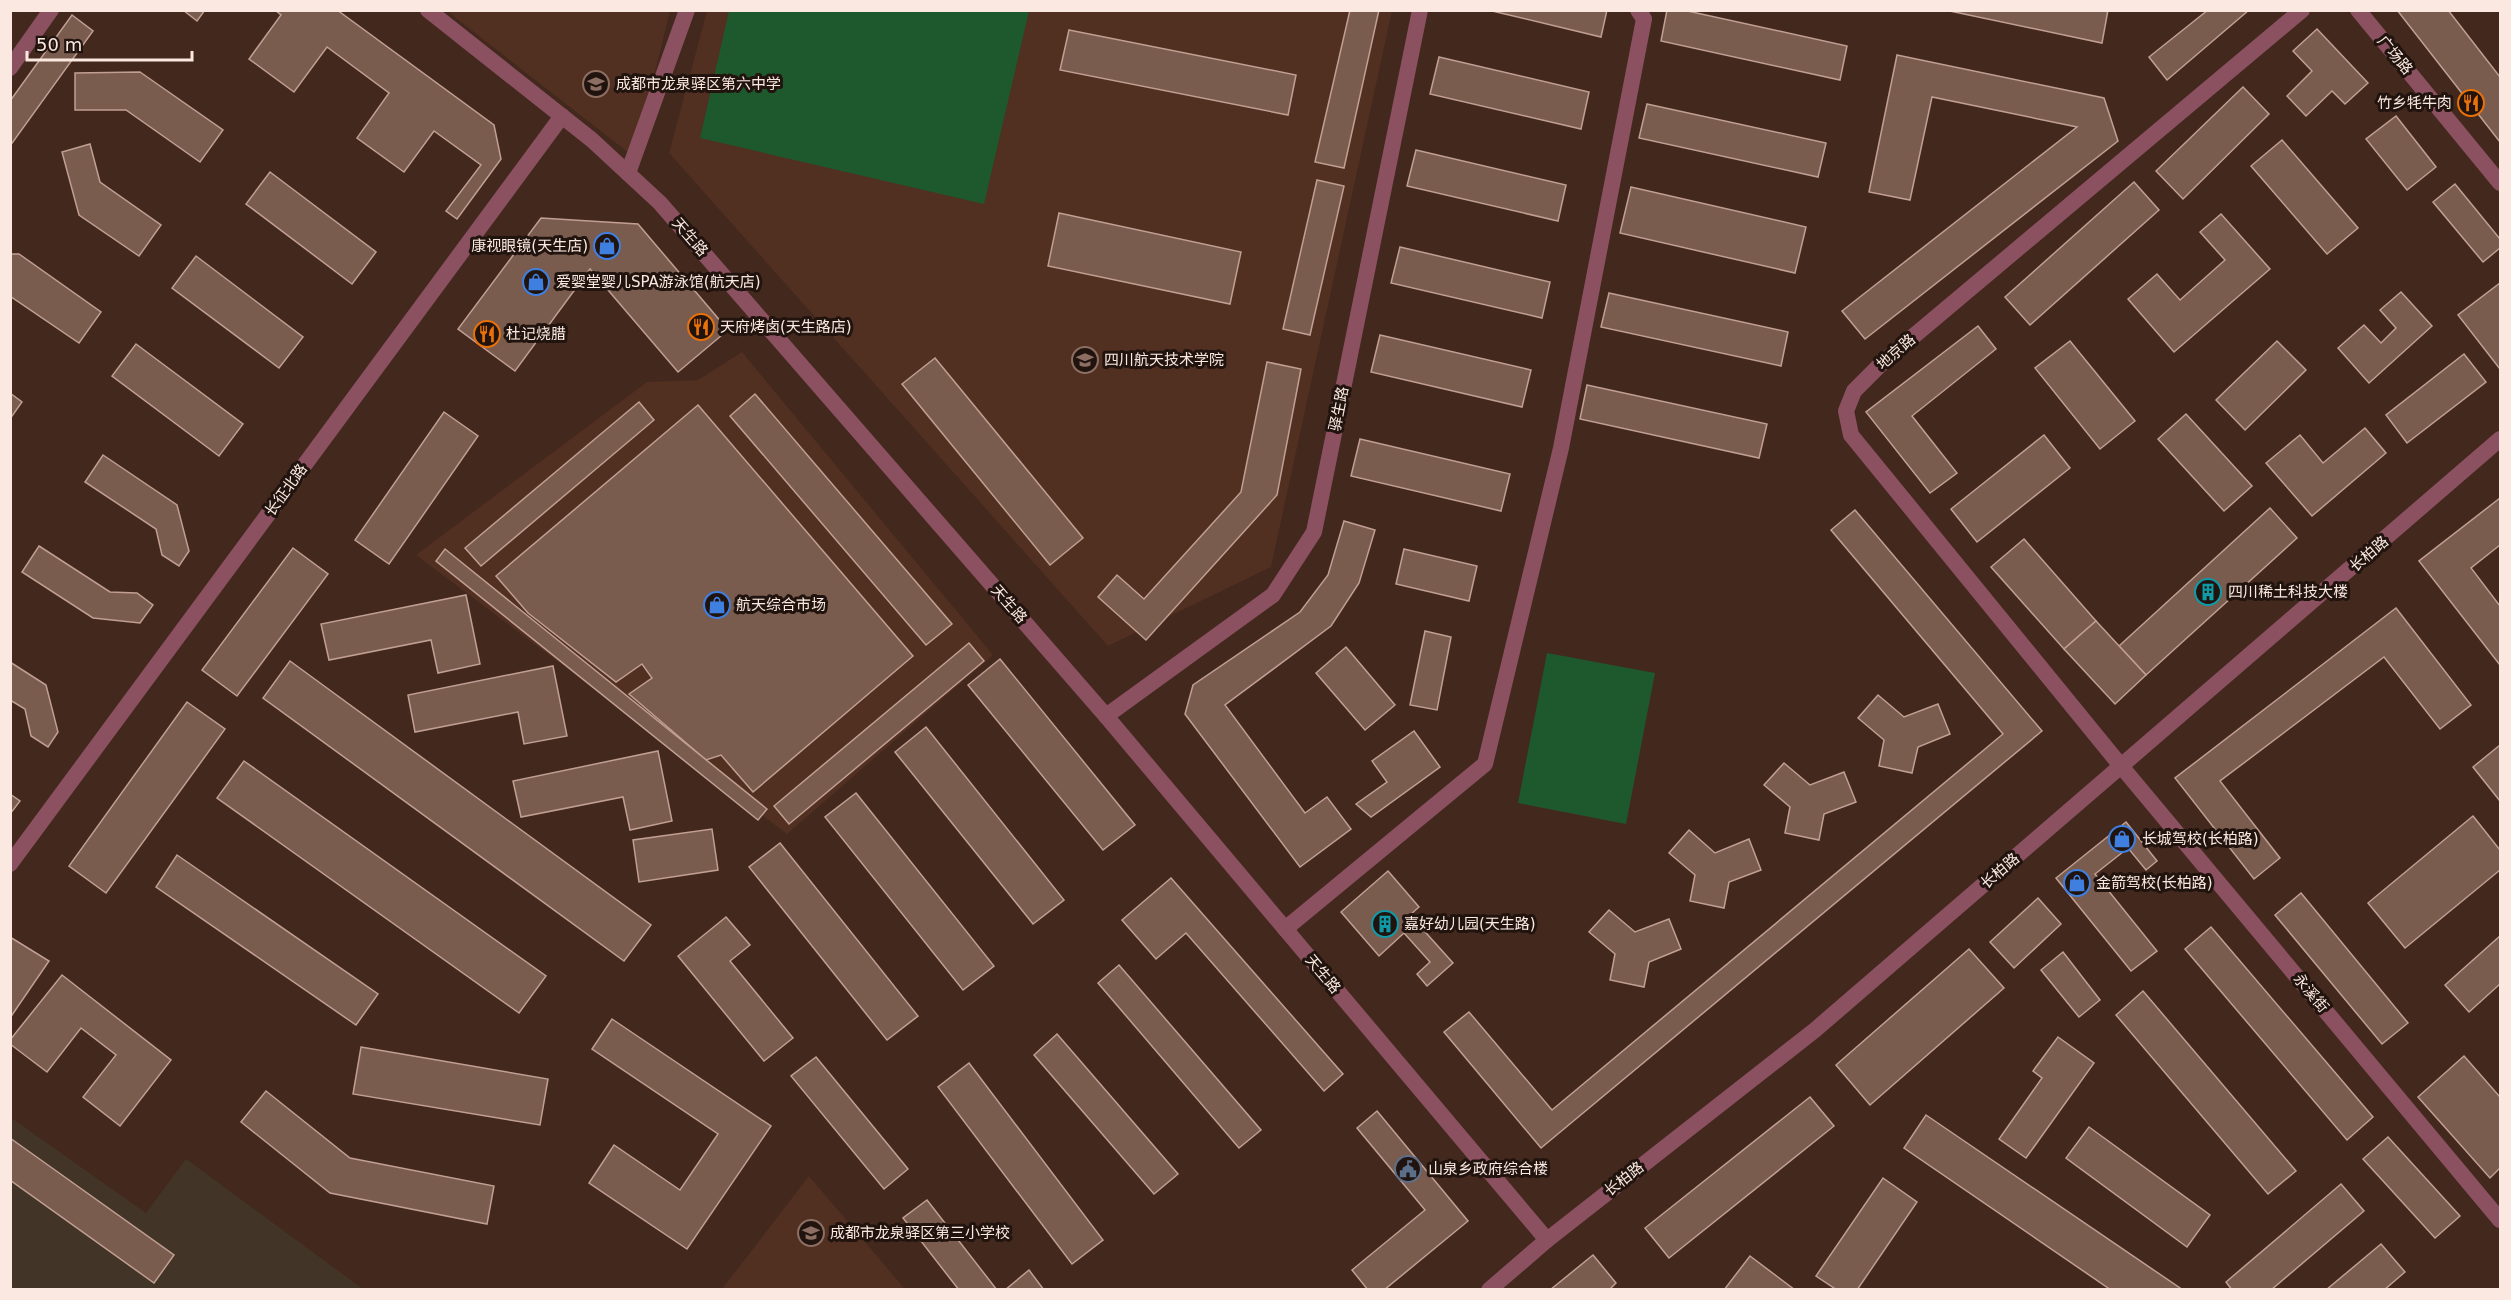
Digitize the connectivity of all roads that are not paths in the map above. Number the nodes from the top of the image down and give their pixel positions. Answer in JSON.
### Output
{"nodes":[{"id":1,"x":51,"y":10,"type":"edge"},
{"id":2,"x":428,"y":10,"type":"edge"},
{"id":3,"x":687,"y":10,"type":"edge"},
{"id":4,"x":1420,"y":10,"type":"edge"},
{"id":5,"x":1638,"y":10,"type":"edge"},
{"id":6,"x":2302,"y":10,"type":"edge"},
{"id":7,"x":2358,"y":10,"type":"edge"},
{"id":8,"x":10,"y":68,"type":"edge"},
{"id":9,"x":562,"y":116,"type":"junction"},
{"id":10,"x":628,"y":173,"type":"junction"},
{"id":11,"x":2500,"y":183,"type":"edge"},
{"id":12,"x":2500,"y":439,"type":"edge"},
{"id":13,"x":1106,"y":716,"type":"junction"},
{"id":14,"x":2121,"y":766,"type":"junction"},
{"id":15,"x":10,"y":864,"type":"edge"},
{"id":16,"x":1285,"y":929,"type":"junction"},
{"id":17,"x":2500,"y":1220,"type":"edge"},
{"id":18,"x":1547,"y":1240,"type":"junction"},
{"id":19,"x":1489,"y":1290,"type":"edge"}],
"edges":[{"from":1,"to":8,"type":"street"},
{"from":2,"to":9,"type":"street","name":"天生路"},
{"from":3,"to":10,"type":"street"},
{"from":4,"to":13,"type":"street","name":"驿生路"},
{"from":5,"to":16,"type":"street"},
{"from":6,"to":14,"type":"street","name":"地京路"},
{"from":7,"to":11,"type":"street","name":"广场路"},
{"from":9,"to":10,"type":"street","name":"天生路"},
{"from":9,"to":15,"type":"street","name":"长征北路"},
{"from":10,"to":13,"type":"street","name":"天生路"},
{"from":12,"to":14,"type":"street","name":"长柏路"},
{"from":13,"to":16,"type":"street","name":"天生路"},
{"from":14,"to":17,"type":"street","name":"永溪街"},
{"from":14,"to":18,"type":"street","name":"长柏路"},
{"from":16,"to":18,"type":"street","name":"天生路"},
{"from":18,"to":19,"type":"street","name":"长柏路"}]}
